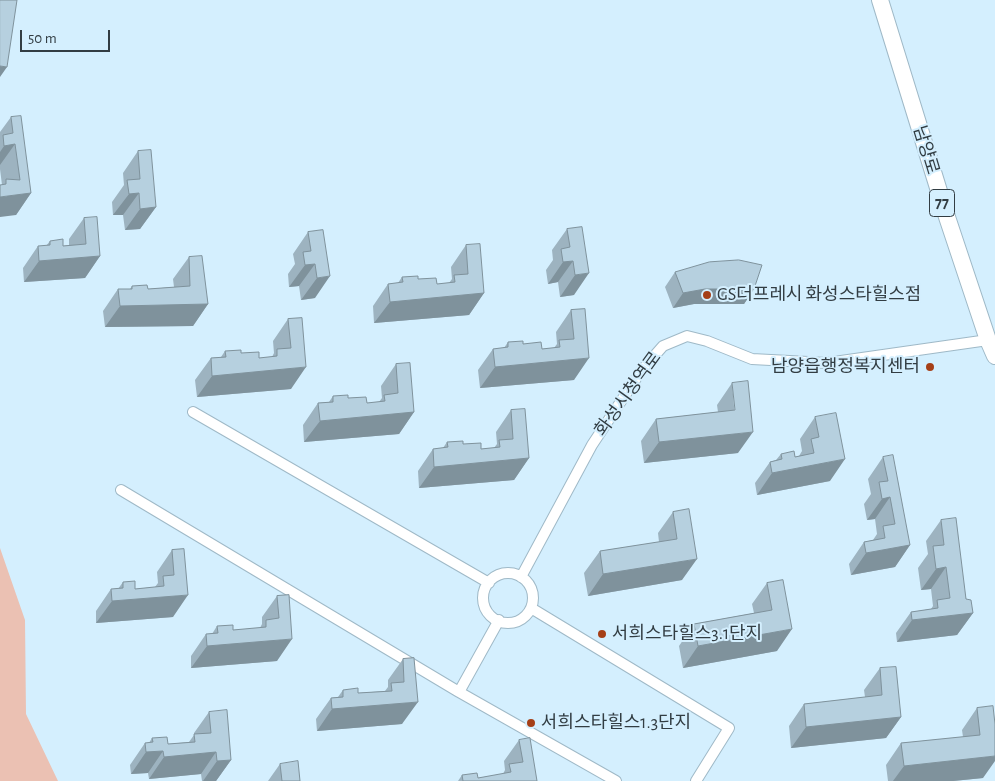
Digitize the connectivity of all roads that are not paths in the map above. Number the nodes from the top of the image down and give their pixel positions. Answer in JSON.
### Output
{"nodes":[{"id":1,"x":880,"y":0,"type":"edge"},
{"id":2,"x":988,"y":340,"type":"junction"},
{"id":3,"x":995,"y":356,"type":"edge"},
{"id":4,"x":193,"y":412,"type":"dead end"},
{"id":5,"x":121,"y":490,"type":"dead end"},
{"id":6,"x":521,"y":577,"type":"junction"},
{"id":7,"x":488,"y":583,"type":"junction"},
{"id":8,"x":531,"y":608,"type":"junction"},
{"id":9,"x":499,"y":620,"type":"junction"},
{"id":10,"x":459,"y":692,"type":"junction"},
{"id":11,"x":616,"y":781,"type":"edge"},
{"id":12,"x":696,"y":781,"type":"edge"}],
"edges":[{"from":1,"to":2,"type":"main road","name":"남양로","number":"77"},
{"from":2,"to":3,"type":"main road","name":"남양로","number":"77"},
{"from":2,"to":6,"type":"street","name":"화성시청역로"},
{"from":4,"to":7,"type":"street"},
{"from":5,"to":10,"type":"street"},
{"from":6,"to":7,"type":"street"},
{"from":6,"to":8,"type":"street"},
{"from":7,"to":9,"type":"street"},
{"from":8,"to":9,"type":"street"},
{"from":8,"to":12,"type":"street"},
{"from":9,"to":10,"type":"street"},
{"from":10,"to":11,"type":"street"}]}
